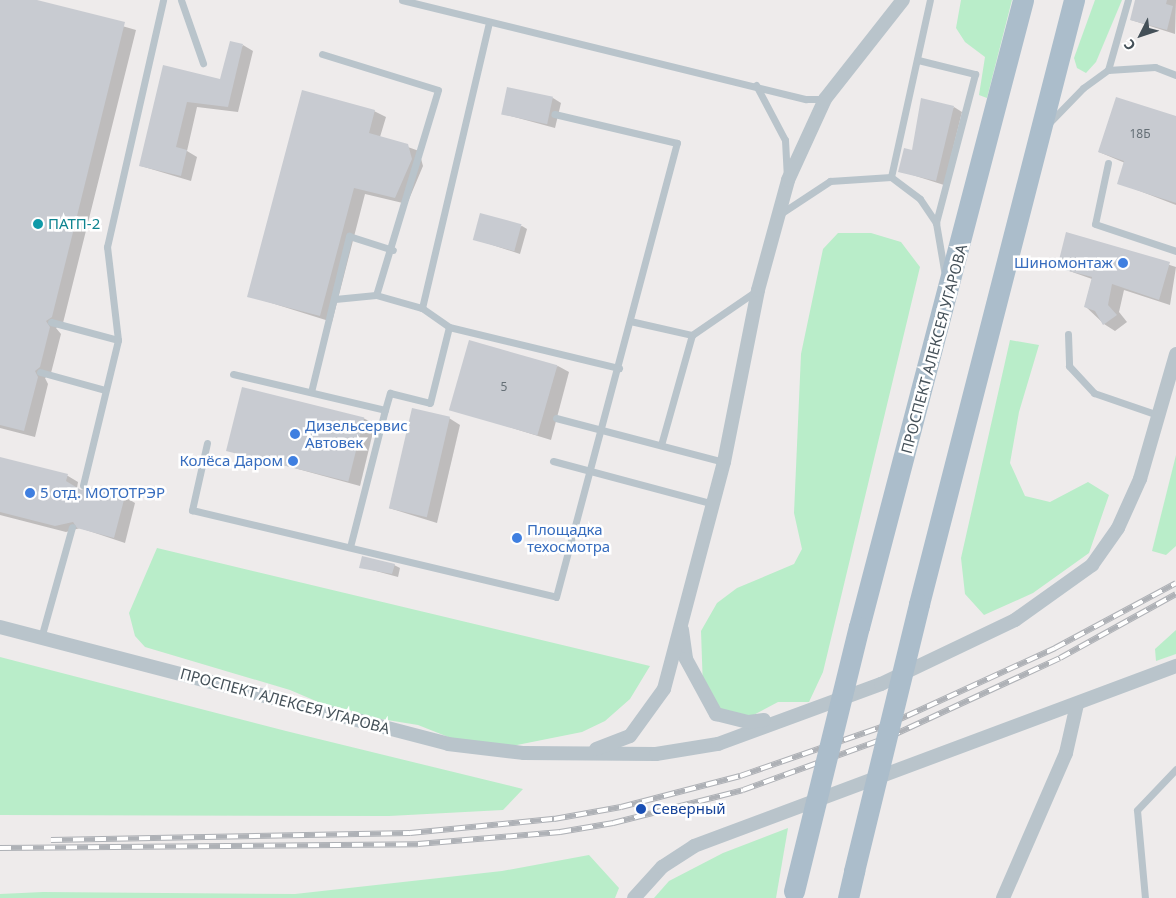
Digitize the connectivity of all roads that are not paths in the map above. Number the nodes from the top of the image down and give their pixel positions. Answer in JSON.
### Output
{"nodes":[{"id":1,"x":163,"y":0,"type":"edge"},
{"id":2,"x":181,"y":0,"type":"edge"},
{"id":3,"x":402,"y":0,"type":"edge"},
{"id":4,"x":903,"y":0,"type":"edge"},
{"id":5,"x":930,"y":0,"type":"edge"},
{"id":6,"x":1023,"y":0,"type":"edge"},
{"id":7,"x":1074,"y":0,"type":"edge"},
{"id":8,"x":1128,"y":0,"type":"edge"},
{"id":9,"x":489,"y":23,"type":"junction"},
{"id":10,"x":322,"y":54,"type":"dead end"},
{"id":11,"x":918,"y":60,"type":"junction"},
{"id":12,"x":204,"y":63,"type":"dead end"},
{"id":13,"x":1108,"y":70,"type":"junction"},
{"id":14,"x":1175,"y":73,"type":"edge"},
{"id":15,"x":756,"y":85,"type":"junction"},
{"id":16,"x":825,"y":99,"type":"junction"},
{"id":17,"x":554,"y":114,"type":"dead end"},
{"id":18,"x":1041,"y":130,"type":"junction"},
{"id":19,"x":1108,"y":163,"type":"dead end"},
{"id":20,"x":891,"y":177,"type":"junction"},
{"id":21,"x":788,"y":180,"type":"junction"},
{"id":22,"x":778,"y":215,"type":"junction"},
{"id":23,"x":936,"y":224,"type":"junction"},
{"id":24,"x":394,"y":250,"type":"junction"},
{"id":25,"x":1176,"y":251,"type":"edge"},
{"id":26,"x":758,"y":290,"type":"junction"},
{"id":27,"x":376,"y":295,"type":"junction"},
{"id":28,"x":335,"y":299,"type":"junction"},
{"id":29,"x":947,"y":301,"type":"junction"},
{"id":30,"x":422,"y":308,"type":"junction"},
{"id":31,"x":630,"y":321,"type":"junction"},
{"id":32,"x":51,"y":322,"type":"dead end"},
{"id":33,"x":449,"y":326,"type":"junction"},
{"id":34,"x":1068,"y":334,"type":"dead end"},
{"id":35,"x":692,"y":335,"type":"junction"},
{"id":36,"x":118,"y":340,"type":"junction"},
{"id":37,"x":1176,"y":354,"type":"edge"},
{"id":38,"x":619,"y":368,"type":"junction"},
{"id":39,"x":40,"y":372,"type":"dead end"},
{"id":40,"x":233,"y":374,"type":"dead end"},
{"id":41,"x":105,"y":390,"type":"junction"},
{"id":42,"x":310,"y":392,"type":"junction"},
{"id":43,"x":385,"y":410,"type":"junction"},
{"id":44,"x":1158,"y":415,"type":"junction"},
{"id":45,"x":556,"y":418,"type":"dead end"},
{"id":46,"x":601,"y":429,"type":"junction"},
{"id":47,"x":207,"y":443,"type":"dead end"},
{"id":48,"x":661,"y":445,"type":"junction"},
{"id":49,"x":553,"y":460,"type":"dead end"},
{"id":50,"x":724,"y":462,"type":"junction"},
{"id":51,"x":590,"y":471,"type":"junction"},
{"id":52,"x":83,"y":485,"type":"dead end"},
{"id":53,"x":712,"y":504,"type":"junction"},
{"id":54,"x":72,"y":527,"type":"dead end"},
{"id":55,"x":350,"y":547,"type":"junction"},
{"id":56,"x":681,"y":624,"type":"junction"},
{"id":57,"x":0,"y":627,"type":"edge"},
{"id":58,"x":41,"y":638,"type":"junction"},
{"id":59,"x":1176,"y":666,"type":"edge"},
{"id":60,"x":1077,"y":704,"type":"junction"},
{"id":61,"x":781,"y":718,"type":"junction"},
{"id":62,"x":574,"y":754,"type":"junction"},
{"id":63,"x":1176,"y":769,"type":"edge"},
{"id":64,"x":793,"y":895,"type":"edge"},
{"id":65,"x":634,"y":898,"type":"edge"},
{"id":66,"x":848,"y":898,"type":"edge"},
{"id":67,"x":1003,"y":898,"type":"edge"},
{"id":68,"x":1145,"y":898,"type":"edge"}],
"edges":[{"from":1,"to":36,"type":"lane"},
{"from":2,"to":12,"type":"lane"},
{"from":3,"to":9,"type":"lane"},
{"from":4,"to":16,"type":"street","name":"ПРОСПЕКТ АЛЕКСЕЯ УГАРОВА"},
{"from":5,"to":11,"type":"lane"},
{"from":6,"to":29,"type":"main road","name":"ПРОСПЕКТ АЛЕКСЕЯ УГАРОВА"},
{"from":7,"to":18,"type":"main road"},
{"from":8,"to":13,"type":"lane"},
{"from":9,"to":15,"type":"lane"},
{"from":9,"to":30,"type":"lane"},
{"from":10,"to":24,"type":"lane"},
{"from":11,"to":20,"type":"lane"},
{"from":11,"to":23,"type":"lane"},
{"from":13,"to":14,"type":"lane"},
{"from":13,"to":18,"type":"lane"},
{"from":15,"to":16,"type":"lane"},
{"from":15,"to":21,"type":"lane"},
{"from":16,"to":21,"type":"street","name":"ПРОСПЕКТ АЛЕКСЕЯ УГАРОВА"},
{"from":17,"to":31,"type":"lane"},
{"from":18,"to":66,"type":"main road","bridge":true},
{"from":19,"to":25,"type":"lane"},
{"from":20,"to":22,"type":"lane"},
{"from":20,"to":23,"type":"lane"},
{"from":21,"to":22,"type":"street","name":"ПРОСПЕКТ АЛЕКСЕЯ УГАРОВА"},
{"from":22,"to":26,"type":"street","name":"ПРОСПЕКТ АЛЕКСЕЯ УГАРОВА"},
{"from":23,"to":29,"type":"lane"},
{"from":24,"to":27,"type":"lane"},
{"from":24,"to":28,"type":"lane"},
{"from":26,"to":35,"type":"lane"},
{"from":26,"to":50,"type":"street","name":"ПРОСПЕКТ АЛЕКСЕЯ УГАРОВА"},
{"from":27,"to":28,"type":"lane"},
{"from":27,"to":30,"type":"lane"},
{"from":28,"to":42,"type":"lane"},
{"from":29,"to":64,"type":"main road","name":"ПРОСПЕКТ АЛЕКСЕЯ УГАРОВА","bridge":true},
{"from":30,"to":33,"type":"lane"},
{"from":31,"to":35,"type":"lane"},
{"from":31,"to":38,"type":"lane"},
{"from":32,"to":36,"type":"lane"},
{"from":33,"to":38,"type":"lane"},
{"from":33,"to":43,"type":"lane"},
{"from":34,"to":44,"type":"lane"},
{"from":35,"to":48,"type":"lane"},
{"from":36,"to":41,"type":"lane"},
{"from":37,"to":44,"type":"street","name":"ПРОСПЕКТ АЛЕКСЕЯ УГАРОВА"},
{"from":38,"to":46,"type":"lane"},
{"from":39,"to":41,"type":"lane"},
{"from":40,"to":42,"type":"lane"},
{"from":41,"to":52,"type":"lane"},
{"from":42,"to":43,"type":"lane"},
{"from":43,"to":55,"type":"lane"},
{"from":44,"to":61,"type":"street","name":"ПРОСПЕКТ АЛЕКСЕЯ УГАРОВА"},
{"from":45,"to":46,"type":"lane"},
{"from":46,"to":48,"type":"lane"},
{"from":46,"to":51,"type":"lane"},
{"from":47,"to":55,"type":"lane"},
{"from":48,"to":50,"type":"lane"},
{"from":49,"to":51,"type":"lane"},
{"from":50,"to":53,"type":"street","name":"ПРОСПЕКТ АЛЕКСЕЯ УГАРОВА"},
{"from":51,"to":53,"type":"lane"},
{"from":51,"to":55,"type":"lane"},
{"from":53,"to":56,"type":"street","name":"ПРОСПЕКТ АЛЕКСЕЯ УГАРОВА"},
{"from":54,"to":58,"type":"lane"},
{"from":56,"to":61,"type":"street","name":"ПРОСПЕКТ АЛЕКСЕЯ УГАРОВА"},
{"from":56,"to":62,"type":"street","name":"ПРОСПЕКТ АЛЕКСЕЯ УГАРОВА"},
{"from":57,"to":58,"type":"street","name":"ПРОСПЕКТ АЛЕКСЕЯ УГАРОВА"},
{"from":58,"to":62,"type":"street","name":"ПРОСПЕКТ АЛЕКСЕЯ УГАРОВА"},
{"from":59,"to":60,"type":"street"},
{"from":60,"to":65,"type":"street"},
{"from":60,"to":67,"type":"street"},
{"from":61,"to":62,"type":"street","name":"ПРОСПЕКТ АЛЕКСЕЯ УГАРОВА"},
{"from":63,"to":68,"type":"lane"}]}
